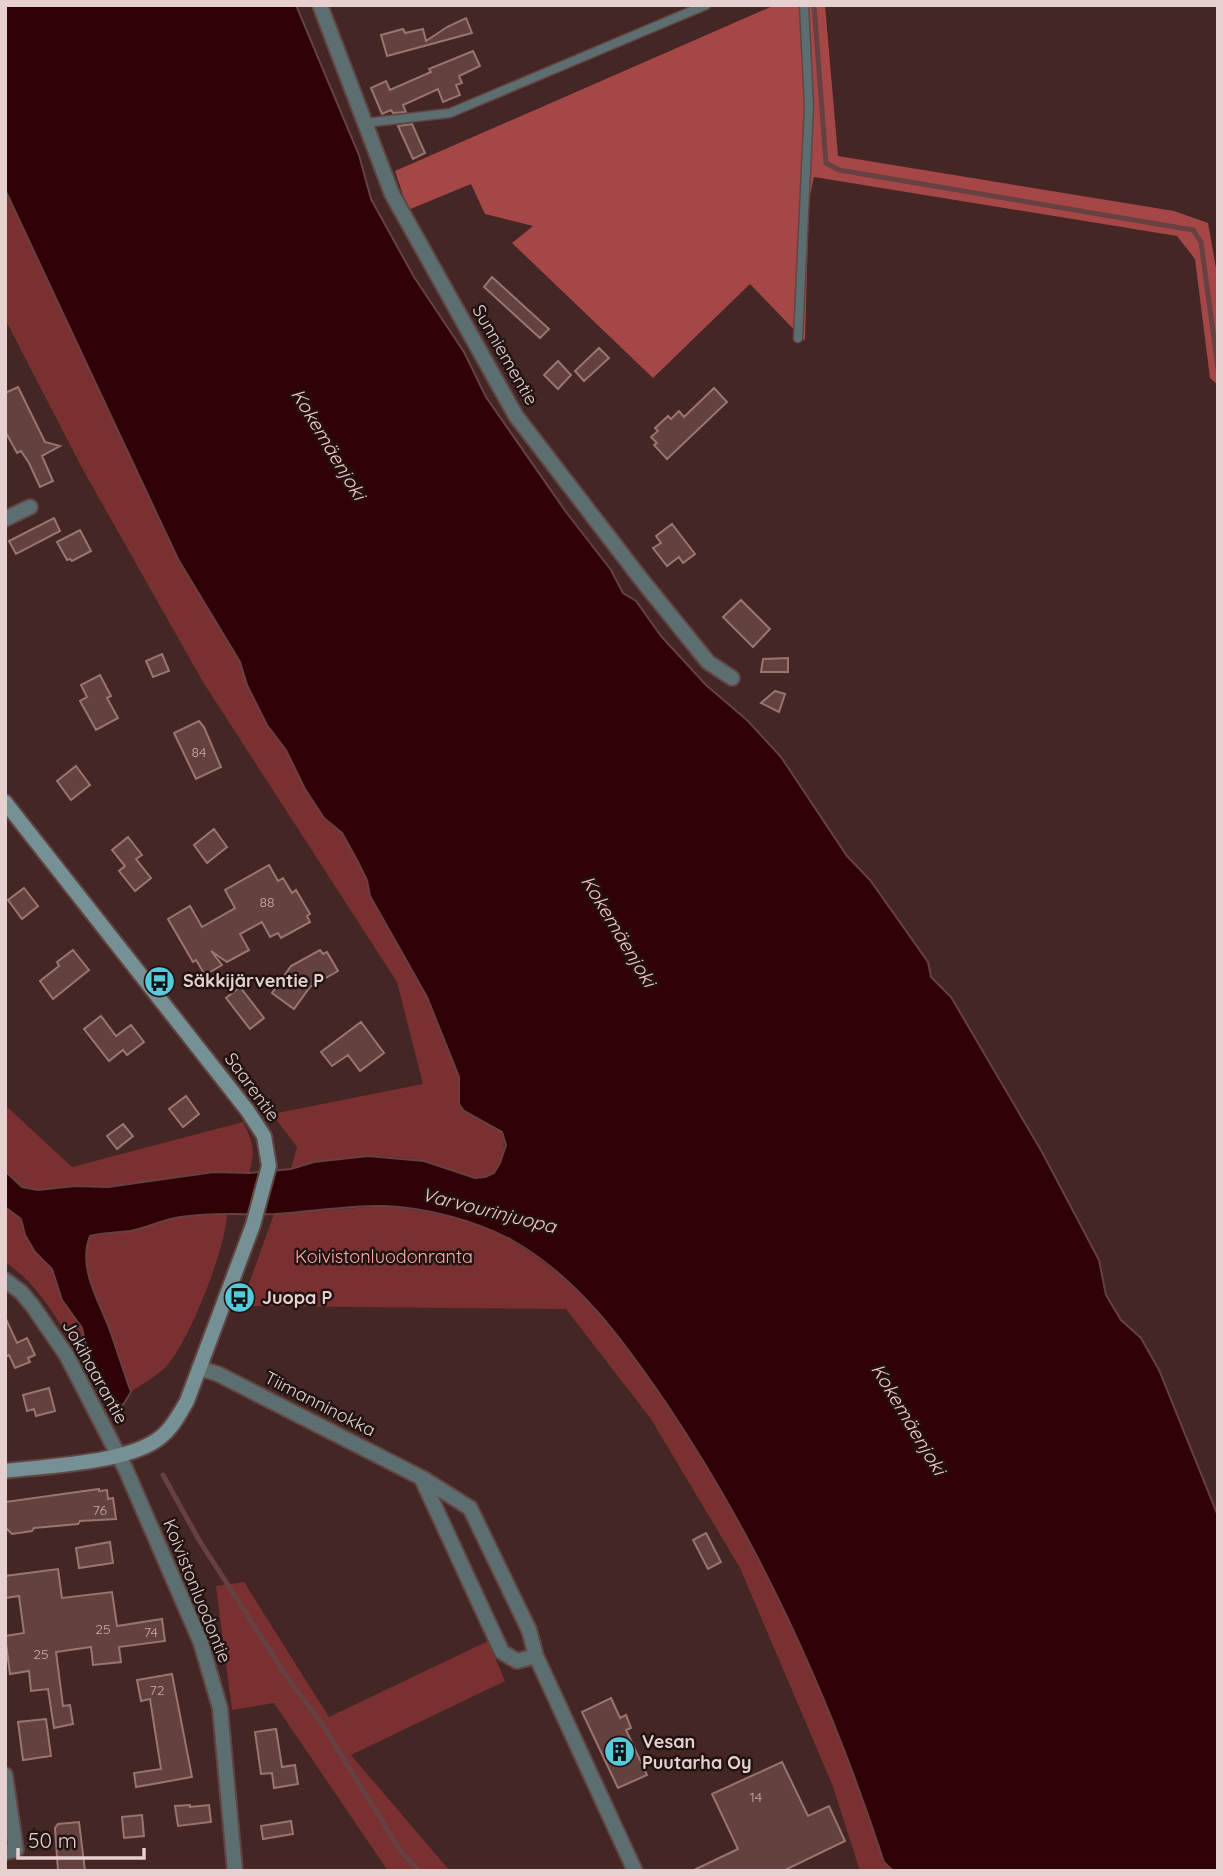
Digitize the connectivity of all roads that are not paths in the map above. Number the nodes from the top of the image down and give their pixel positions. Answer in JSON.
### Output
{"nodes":[{"id":1,"x":320,"y":5,"type":"edge"},
{"id":2,"x":706,"y":5,"type":"edge"},
{"id":3,"x":804,"y":5,"type":"edge"},
{"id":4,"x":365,"y":123,"type":"junction"},
{"id":5,"x":797,"y":338,"type":"dead end"},
{"id":6,"x":30,"y":508,"type":"dead end"},
{"id":7,"x":5,"y":519,"type":"edge"},
{"id":8,"x":732,"y":678,"type":"dead end"},
{"id":9,"x":5,"y":802,"type":"edge"},
{"id":10,"x":5,"y":1280,"type":"edge"},
{"id":11,"x":199,"y":1368,"type":"junction"},
{"id":12,"x":119,"y":1455,"type":"junction"},
{"id":13,"x":5,"y":1471,"type":"edge"},
{"id":14,"x":422,"y":1478,"type":"junction"},
{"id":15,"x":536,"y":1656,"type":"junction"},
{"id":16,"x":5,"y":1775,"type":"edge"},
{"id":17,"x":5,"y":1852,"type":"edge"},
{"id":18,"x":235,"y":1871,"type":"edge"},
{"id":19,"x":635,"y":1871,"type":"edge"}],
"edges":[{"from":1,"to":4,"type":"street","name":"Sunniementie"},
{"from":2,"to":4,"type":"lane"},
{"from":3,"to":5,"type":"lane"},
{"from":4,"to":8,"type":"street","name":"Sunniementie"},
{"from":6,"to":7,"type":"street"},
{"from":9,"to":11,"type":"street","name":"Saarentie"},
{"from":10,"to":12,"type":"street","name":"Jokihaarantie"},
{"from":11,"to":12,"type":"street","name":"Saarentie"},
{"from":11,"to":14,"type":"street","name":"Tiimanninokka"},
{"from":12,"to":13,"type":"street","name":"Saarentie"},
{"from":12,"to":18,"type":"street","name":"Koivistonluodontie"},
{"from":14,"to":15,"type":"street","name":"Tiimanninokka"},
{"from":14,"to":15,"type":"street"},
{"from":15,"to":19,"type":"street","name":"Tiimanninokka"},
{"from":16,"to":17,"type":"street"}]}
